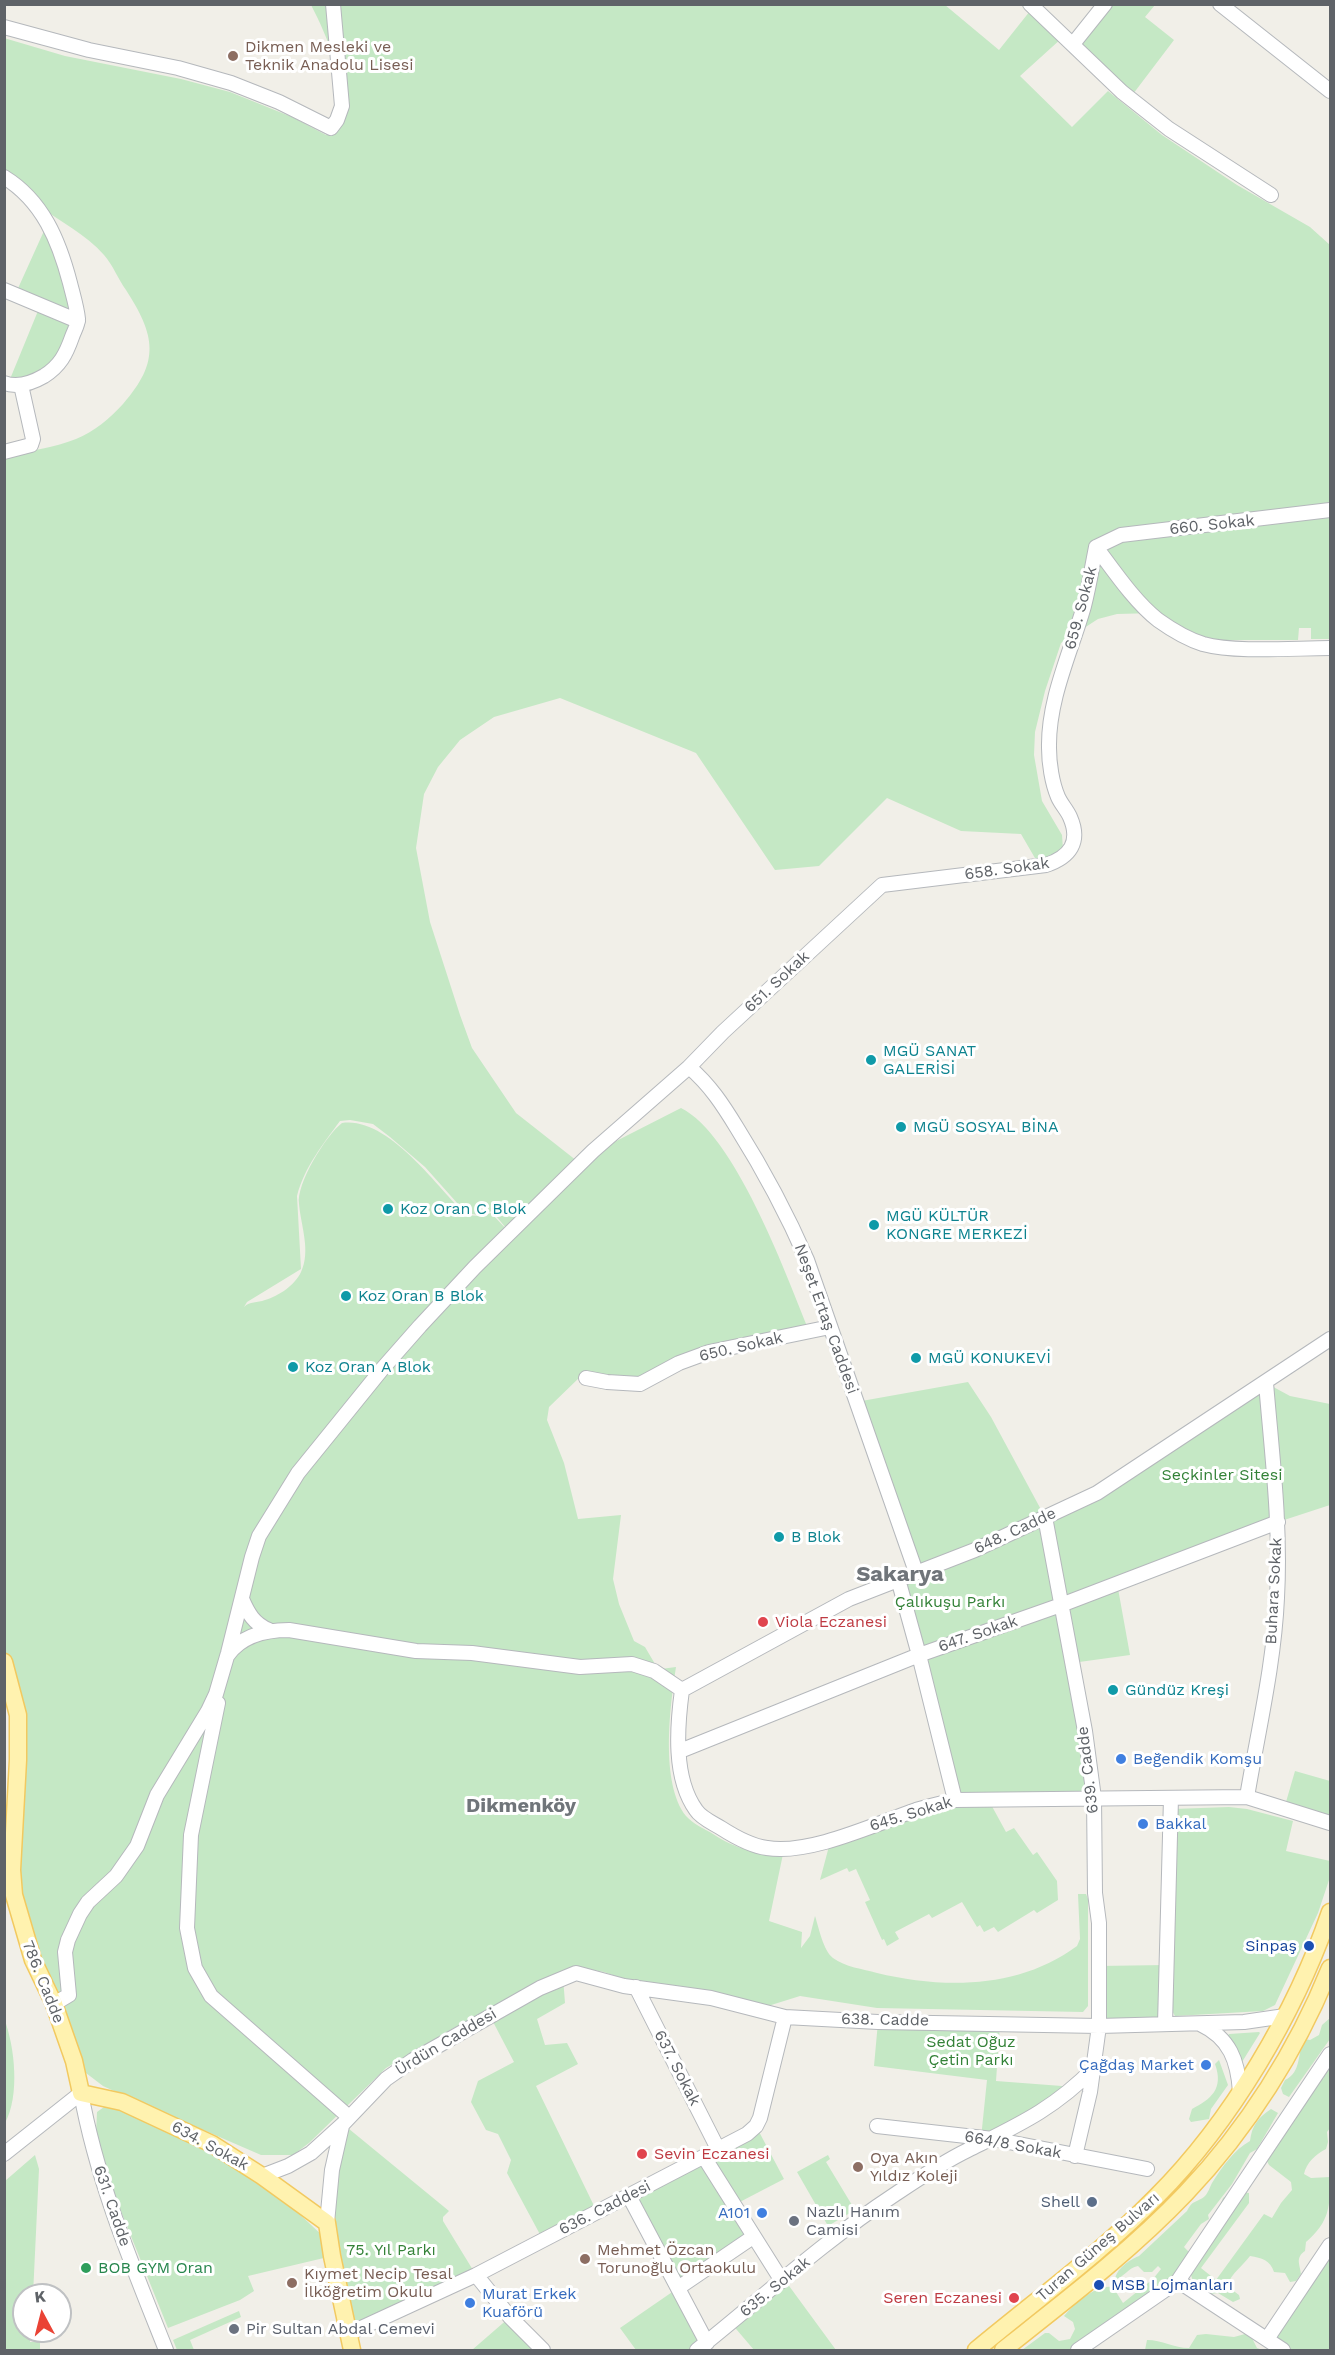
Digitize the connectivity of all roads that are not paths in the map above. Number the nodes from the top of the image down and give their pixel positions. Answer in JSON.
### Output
{"nodes":[{"id":1,"x":333,"y":4,"type":"edge"},
{"id":2,"x":1030,"y":4,"type":"edge"},
{"id":3,"x":1105,"y":4,"type":"edge"},
{"id":4,"x":1220,"y":4,"type":"edge"},
{"id":5,"x":4,"y":27,"type":"edge"},
{"id":6,"x":1073,"y":44,"type":"junction"},
{"id":7,"x":1328,"y":84,"type":"edge"},
{"id":8,"x":4,"y":177,"type":"edge"},
{"id":9,"x":1271,"y":195,"type":"dead end"},
{"id":10,"x":4,"y":290,"type":"edge"},
{"id":11,"x":78,"y":321,"type":"junction"},
{"id":12,"x":4,"y":383,"type":"edge"},
{"id":13,"x":21,"y":385,"type":"junction"},
{"id":14,"x":4,"y":452,"type":"edge"},
{"id":15,"x":1330,"y":510,"type":"edge"},
{"id":16,"x":1096,"y":548,"type":"junction"},
{"id":17,"x":1330,"y":648,"type":"edge"},
{"id":18,"x":1058,"y":796,"type":"joint"},
{"id":19,"x":882,"y":885,"type":"joint"},
{"id":20,"x":689,"y":1066,"type":"junction"},
{"id":21,"x":830,"y":1327,"type":"junction"},
{"id":22,"x":1330,"y":1339,"type":"edge"},
{"id":23,"x":586,"y":1378,"type":"dead end"},
{"id":24,"x":1266,"y":1383,"type":"junction"},
{"id":25,"x":1045,"y":1517,"type":"junction"},
{"id":26,"x":1278,"y":1522,"type":"junction"},
{"id":27,"x":916,"y":1572,"type":"junction"},
{"id":28,"x":898,"y":1580,"type":"junction"},
{"id":29,"x":242,"y":1599,"type":"junction"},
{"id":30,"x":1061,"y":1605,"type":"junction"},
{"id":31,"x":269,"y":1630,"type":"junction"},
{"id":32,"x":228,"y":1653,"type":"junction"},
{"id":33,"x":919,"y":1655,"type":"junction"},
{"id":34,"x":4,"y":1662,"type":"edge"},
{"id":35,"x":682,"y":1690,"type":"junction"},
{"id":36,"x":680,"y":1751,"type":"junction"},
{"id":37,"x":1247,"y":1797,"type":"junction"},
{"id":38,"x":1094,"y":1798,"type":"junction"},
{"id":39,"x":1171,"y":1798,"type":"junction"},
{"id":40,"x":955,"y":1800,"type":"junction"},
{"id":41,"x":1330,"y":1823,"type":"edge"},
{"id":42,"x":1330,"y":1912,"type":"edge"},
{"id":43,"x":1330,"y":1968,"type":"edge"},
{"id":44,"x":576,"y":1973,"type":"joint"},
{"id":45,"x":636,"y":1987,"type":"junction"},
{"id":46,"x":54,"y":2004,"type":"junction"},
{"id":47,"x":1285,"y":2016,"type":"junction"},
{"id":48,"x":785,"y":2017,"type":"junction"},
{"id":49,"x":1165,"y":2024,"type":"junction"},
{"id":50,"x":1198,"y":2024,"type":"junction"},
{"id":51,"x":1099,"y":2026,"type":"junction"},
{"id":52,"x":1330,"y":2054,"type":"edge"},
{"id":53,"x":1094,"y":2068,"type":"junction"},
{"id":54,"x":1240,"y":2092,"type":"junction"},
{"id":55,"x":81,"y":2093,"type":"junction"},
{"id":56,"x":346,"y":2120,"type":"junction"},
{"id":57,"x":878,"y":2126,"type":"dead end"},
{"id":58,"x":993,"y":2139,"type":"junction"},
{"id":59,"x":718,"y":2149,"type":"junction"},
{"id":60,"x":4,"y":2154,"type":"edge"},
{"id":61,"x":1075,"y":2156,"type":"junction"},
{"id":62,"x":704,"y":2157,"type":"junction"},
{"id":63,"x":1147,"y":2169,"type":"dead end"},
{"id":64,"x":262,"y":2176,"type":"junction"},
{"id":65,"x":629,"y":2196,"type":"junction"},
{"id":66,"x":327,"y":2223,"type":"junction"},
{"id":67,"x":753,"y":2237,"type":"junction"},
{"id":68,"x":1330,"y":2245,"type":"edge"},
{"id":69,"x":476,"y":2275,"type":"junction"},
{"id":70,"x":782,"y":2281,"type":"junction"},
{"id":71,"x":1178,"y":2281,"type":"junction"},
{"id":72,"x":678,"y":2288,"type":"junction"},
{"id":73,"x":1268,"y":2339,"type":"junction"},
{"id":74,"x":350,"y":2342,"type":"edge"},
{"id":75,"x":702,"y":2347,"type":"edge"},
{"id":76,"x":166,"y":2350,"type":"edge"},
{"id":77,"x":543,"y":2350,"type":"edge"},
{"id":78,"x":976,"y":2350,"type":"edge"},
{"id":79,"x":1003,"y":2350,"type":"edge"},
{"id":80,"x":1078,"y":2350,"type":"edge"},
{"id":81,"x":1283,"y":2350,"type":"edge"}],
"edges":[{"from":1,"to":5,"type":"street"},
{"from":2,"to":6,"type":"street"},
{"from":3,"to":6,"type":"street"},
{"from":4,"to":7,"type":"street"},
{"from":6,"to":9,"type":"street"},
{"from":8,"to":11,"type":"street"},
{"from":10,"to":11,"type":"street"},
{"from":11,"to":13,"type":"street"},
{"from":12,"to":13,"type":"street"},
{"from":13,"to":14,"type":"street"},
{"from":15,"to":16,"type":"street","name":"660. Sokak"},
{"from":16,"to":17,"type":"street","name":"659. Sokak"},
{"from":16,"to":18,"type":"street","name":"659. Sokak"},
{"from":18,"to":19,"type":"street","name":"658. Sokak"},
{"from":19,"to":20,"type":"street","name":"651. Sokak"},
{"from":20,"to":21,"type":"street","name":"Neşet Ertaş Caddesi"},
{"from":20,"to":29,"type":"street","name":"651. Sokak"},
{"from":21,"to":23,"type":"street","name":"650. Sokak"},
{"from":21,"to":27,"type":"street","name":"Neşet Ertaş Caddesi"},
{"from":22,"to":24,"type":"street","name":"648. Cadde"},
{"from":24,"to":25,"type":"street","name":"648. Cadde"},
{"from":24,"to":26,"type":"street","name":"Buhara Sokak"},
{"from":25,"to":27,"type":"street","name":"648. Cadde"},
{"from":25,"to":30,"type":"street","name":"639. Cadde"},
{"from":26,"to":30,"type":"street","name":"647. Sokak"},
{"from":26,"to":37,"type":"street","name":"Buhara Sokak"},
{"from":27,"to":28,"type":"street","name":"648. Cadde"},
{"from":28,"to":33,"type":"street"},
{"from":28,"to":35,"type":"street","name":"648. Cadde"},
{"from":29,"to":31,"type":"street"},
{"from":29,"to":32,"type":"street","name":"651. Sokak"},
{"from":30,"to":33,"type":"street","name":"647. Sokak"},
{"from":30,"to":38,"type":"street","name":"639. Cadde"},
{"from":31,"to":32,"type":"street"},
{"from":31,"to":35,"type":"street"},
{"from":32,"to":46,"type":"street"},
{"from":32,"to":56,"type":"street"},
{"from":33,"to":36,"type":"street","name":"647. Sokak"},
{"from":33,"to":40,"type":"street"},
{"from":34,"to":46,"type":"main road","name":"786. Cadde"},
{"from":35,"to":36,"type":"street","name":"645. Sokak"},
{"from":36,"to":40,"type":"street","name":"645. Sokak"},
{"from":37,"to":39,"type":"street","name":"645. Sokak"},
{"from":37,"to":41,"type":"street","name":"645. Sokak"},
{"from":38,"to":39,"type":"street","name":"645. Sokak"},
{"from":38,"to":40,"type":"street","name":"645. Sokak"},
{"from":38,"to":51,"type":"street","name":"639. Cadde"},
{"from":39,"to":49,"type":"street"},
{"from":42,"to":47,"type":"main road","name":"Turan Güneş Bulvarı"},
{"from":43,"to":79,"type":"main road","name":"Turan Güneş Bulvarı"},
{"from":44,"to":45,"type":"street","name":"638. Cadde"},
{"from":44,"to":56,"type":"street","name":"Ürdün Caddesi"},
{"from":45,"to":48,"type":"street","name":"638. Cadde"},
{"from":45,"to":59,"type":"street","name":"637. Sokak"},
{"from":46,"to":55,"type":"main road","name":"786. Cadde"},
{"from":47,"to":50,"type":"street","name":"638. Cadde"},
{"from":47,"to":54,"type":"main road","name":"Turan Güneş Bulvarı"},
{"from":48,"to":51,"type":"street","name":"638. Cadde"},
{"from":48,"to":59,"type":"street","name":"636. Caddesi"},
{"from":49,"to":50,"type":"street","name":"638. Cadde"},
{"from":49,"to":51,"type":"street","name":"638. Cadde"},
{"from":50,"to":54,"type":"street"},
{"from":51,"to":53,"type":"street","name":"639. Cadde"},
{"from":52,"to":71,"type":"street"},
{"from":53,"to":58,"type":"street","name":"635. Sokak"},
{"from":53,"to":61,"type":"street","name":"639. Cadde"},
{"from":54,"to":78,"type":"main road","name":"Turan Güneş Bulvarı"},
{"from":55,"to":60,"type":"street"},
{"from":55,"to":64,"type":"main road","name":"634. Sokak"},
{"from":55,"to":76,"type":"street","name":"631. Cadde"},
{"from":56,"to":64,"type":"street","name":"Ürdün Caddesi"},
{"from":56,"to":66,"type":"street"},
{"from":57,"to":58,"type":"street","name":"664/8 Sokak"},
{"from":58,"to":61,"type":"street","name":"664/8 Sokak"},
{"from":58,"to":70,"type":"street","name":"635. Sokak"},
{"from":59,"to":62,"type":"street","name":"636. Caddesi"},
{"from":61,"to":63,"type":"street","name":"664/8 Sokak"},
{"from":62,"to":65,"type":"street","name":"636. Caddesi"},
{"from":62,"to":67,"type":"street"},
{"from":64,"to":66,"type":"main road","name":"634. Sokak"},
{"from":65,"to":69,"type":"street","name":"636. Caddesi"},
{"from":65,"to":72,"type":"street"},
{"from":66,"to":74,"type":"main road"},
{"from":67,"to":70,"type":"street"},
{"from":67,"to":72,"type":"street"},
{"from":68,"to":73,"type":"street"},
{"from":69,"to":74,"type":"street","name":"636. Caddesi"},
{"from":69,"to":77,"type":"street"},
{"from":70,"to":75,"type":"street","name":"635. Sokak"},
{"from":71,"to":73,"type":"street"},
{"from":71,"to":80,"type":"street"},
{"from":72,"to":75,"type":"street"},
{"from":73,"to":81,"type":"street"}]}
